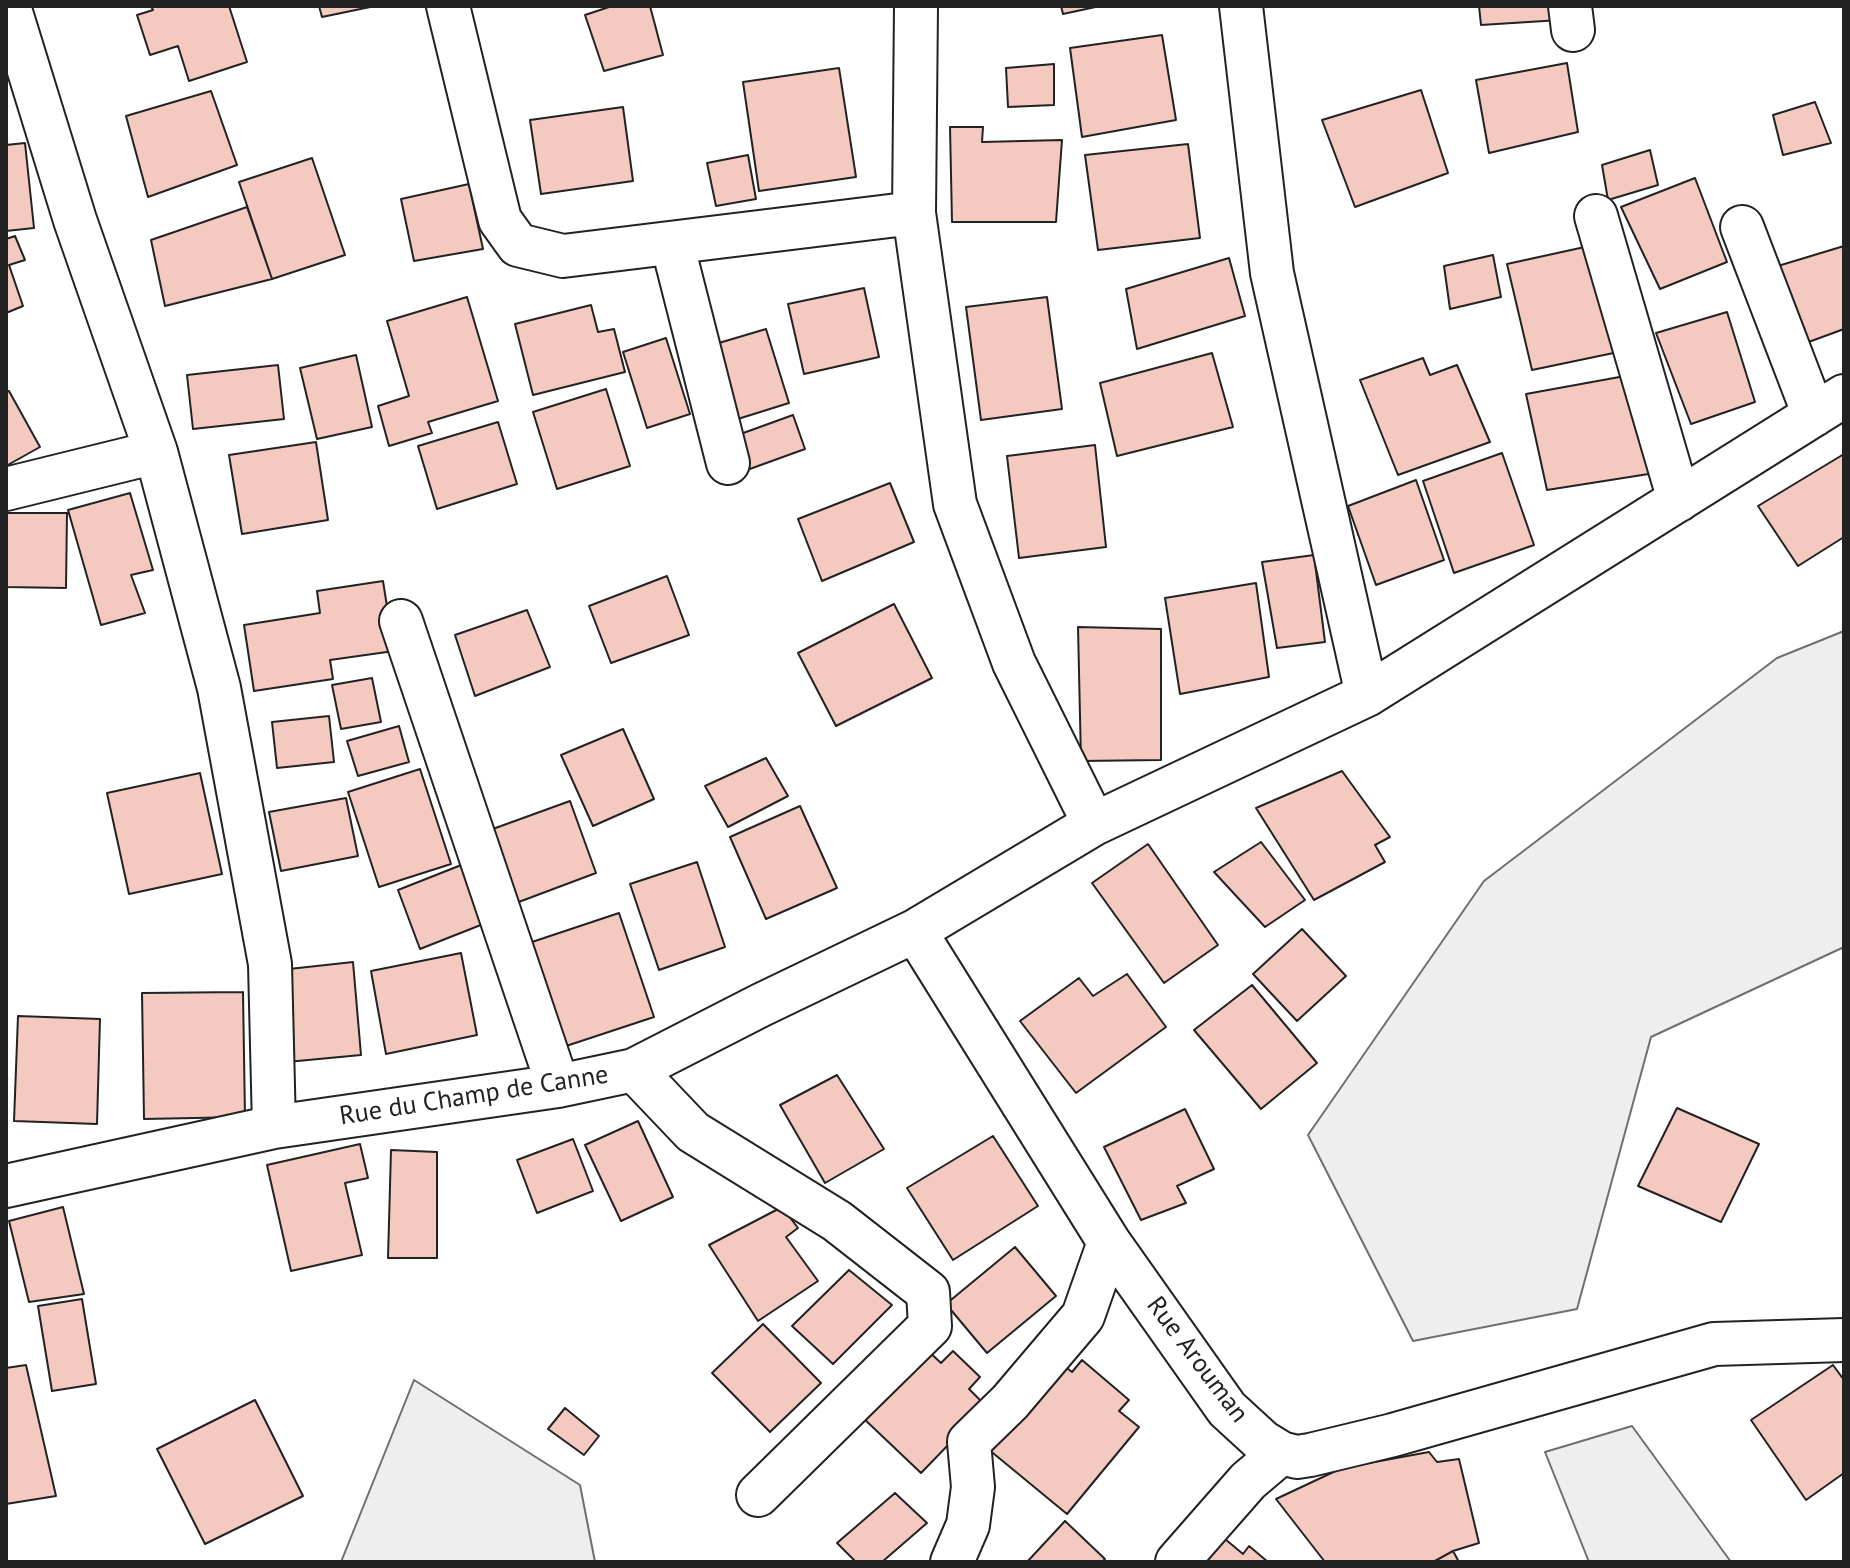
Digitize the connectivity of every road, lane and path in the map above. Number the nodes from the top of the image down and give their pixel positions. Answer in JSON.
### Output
{"nodes":[{"id":1,"x":9,"y":6,"type":"edge"},
{"id":2,"x":448,"y":6,"type":"edge"},
{"id":3,"x":916,"y":6,"type":"edge"},
{"id":4,"x":1241,"y":6,"type":"edge"},
{"id":5,"x":914,"y":213,"type":"junction"},
{"id":6,"x":1596,"y":216,"type":"dead end"},
{"id":7,"x":1742,"y":227,"type":"dead end"},
{"id":8,"x":672,"y":243,"type":"junction"},
{"id":9,"x":1829,"y":405,"type":"edge"},
{"id":10,"x":156,"y":452,"type":"junction"},
{"id":11,"x":728,"y":463,"type":"dead end"},
{"id":12,"x":6,"y":489,"type":"edge"},
{"id":13,"x":1679,"y":500,"type":"junction"},
{"id":14,"x":401,"y":621,"type":"dead end"},
{"id":15,"x":1367,"y":695,"type":"junction"},
{"id":16,"x":1094,"y":824,"type":"junction"},
{"id":17,"x":915,"y":931,"type":"junction"},
{"id":18,"x":634,"y":1070,"type":"junction"},
{"id":19,"x":558,"y":1086,"type":"junction"},
{"id":20,"x":274,"y":1127,"type":"junction"},
{"id":21,"x":6,"y":1186,"type":"edge"},
{"id":22,"x":1109,"y":1242,"type":"junction"},
{"id":23,"x":1844,"y":1340,"type":"edge"},
{"id":24,"x":1281,"y":1453,"type":"junction"},
{"id":25,"x":758,"y":1495,"type":"dead end"},
{"id":26,"x":952,"y":1562,"type":"edge"},
{"id":27,"x":1177,"y":1562,"type":"edge"}],
"edges":[{"from":1,"to":10,"type":"street"},
{"from":2,"to":8,"type":"street"},
{"from":3,"to":5,"type":"street"},
{"from":4,"to":15,"type":"street"},
{"from":5,"to":8,"type":"street"},
{"from":5,"to":16,"type":"street"},
{"from":6,"to":13,"type":"street"},
{"from":7,"to":9,"type":"street"},
{"from":8,"to":11,"type":"street"},
{"from":9,"to":13,"type":"street","name":"Rue du Champ de Canne"},
{"from":10,"to":12,"type":"street"},
{"from":10,"to":20,"type":"street"},
{"from":13,"to":15,"type":"street","name":"Rue du Champ de Canne"},
{"from":14,"to":19,"type":"street"},
{"from":15,"to":16,"type":"street","name":"Rue du Champ de Canne"},
{"from":16,"to":17,"type":"street","name":"Rue du Champ de Canne"},
{"from":17,"to":18,"type":"street","name":"Rue du Champ de Canne"},
{"from":17,"to":22,"type":"street","name":"Rue Arouman"},
{"from":18,"to":19,"type":"street","name":"Rue du Champ de Canne"},
{"from":18,"to":25,"type":"street"},
{"from":19,"to":20,"type":"street","name":"Rue du Champ de Canne"},
{"from":20,"to":21,"type":"street","name":"Rue du Champ de Canne"},
{"from":22,"to":24,"type":"street","name":"Rue Arouman"},
{"from":22,"to":26,"type":"street"},
{"from":23,"to":24,"type":"street"},
{"from":24,"to":27,"type":"street"}]}
